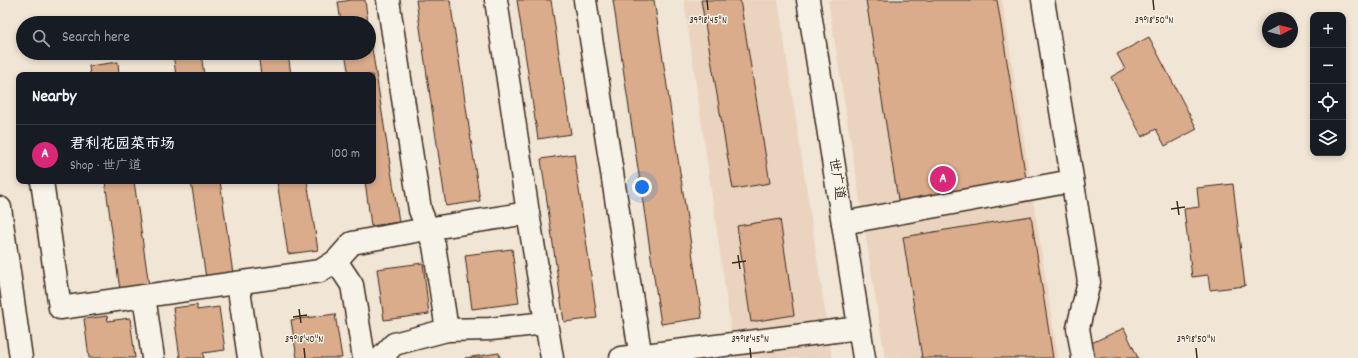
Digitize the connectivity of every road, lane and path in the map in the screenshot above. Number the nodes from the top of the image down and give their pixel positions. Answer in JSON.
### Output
{"nodes":[{"id":1,"x":388,"y":0,"type":"edge"},
{"id":2,"x":496,"y":0,"type":"edge"},
{"id":3,"x":585,"y":0,"type":"edge"},
{"id":4,"x":808,"y":0,"type":"edge"},
{"id":5,"x":1043,"y":0,"type":"edge"},
{"id":6,"x":1072,"y":181,"type":"junction"},
{"id":7,"x":42,"y":184,"type":"edge"},
{"id":8,"x":0,"y":208,"type":"edge"},
{"id":9,"x":528,"y":213,"type":"junction"},
{"id":10,"x":842,"y":222,"type":"junction"},
{"id":11,"x":426,"y":229,"type":"junction"},
{"id":12,"x":336,"y":261,"type":"junction"},
{"id":13,"x":238,"y":283,"type":"junction"},
{"id":14,"x":144,"y":296,"type":"junction"},
{"id":15,"x":546,"y":324,"type":"junction"},
{"id":16,"x":859,"y":328,"type":"junction"},
{"id":17,"x":448,"y":330,"type":"junction"},
{"id":18,"x":634,"y":357,"type":"edge"},
{"id":19,"x":21,"y":358,"type":"edge"},
{"id":20,"x":153,"y":358,"type":"edge"},
{"id":21,"x":249,"y":358,"type":"edge"},
{"id":22,"x":364,"y":358,"type":"edge"},
{"id":23,"x":381,"y":358,"type":"edge"},
{"id":24,"x":552,"y":358,"type":"edge"},
{"id":25,"x":864,"y":358,"type":"edge"},
{"id":26,"x":1083,"y":358,"type":"edge"}],
"edges":[{"from":1,"to":11,"type":"street"},
{"from":2,"to":9,"type":"street"},
{"from":3,"to":18,"type":"street"},
{"from":4,"to":10,"type":"street","name":"世广道"},
{"from":5,"to":6,"type":"street"},
{"from":6,"to":10,"type":"street"},
{"from":6,"to":26,"type":"street"},
{"from":7,"to":14,"type":"street"},
{"from":8,"to":19,"type":"street"},
{"from":9,"to":11,"type":"street"},
{"from":9,"to":15,"type":"street"},
{"from":10,"to":16,"type":"street","name":"世广道"},
{"from":11,"to":12,"type":"street"},
{"from":11,"to":17,"type":"street"},
{"from":12,"to":13,"type":"street"},
{"from":12,"to":22,"type":"street"},
{"from":13,"to":14,"type":"street"},
{"from":13,"to":21,"type":"street"},
{"from":14,"to":20,"type":"street"},
{"from":15,"to":17,"type":"street"},
{"from":15,"to":24,"type":"street"},
{"from":16,"to":18,"type":"street"},
{"from":16,"to":25,"type":"street","name":"世广道"},
{"from":17,"to":23,"type":"street"}]}
